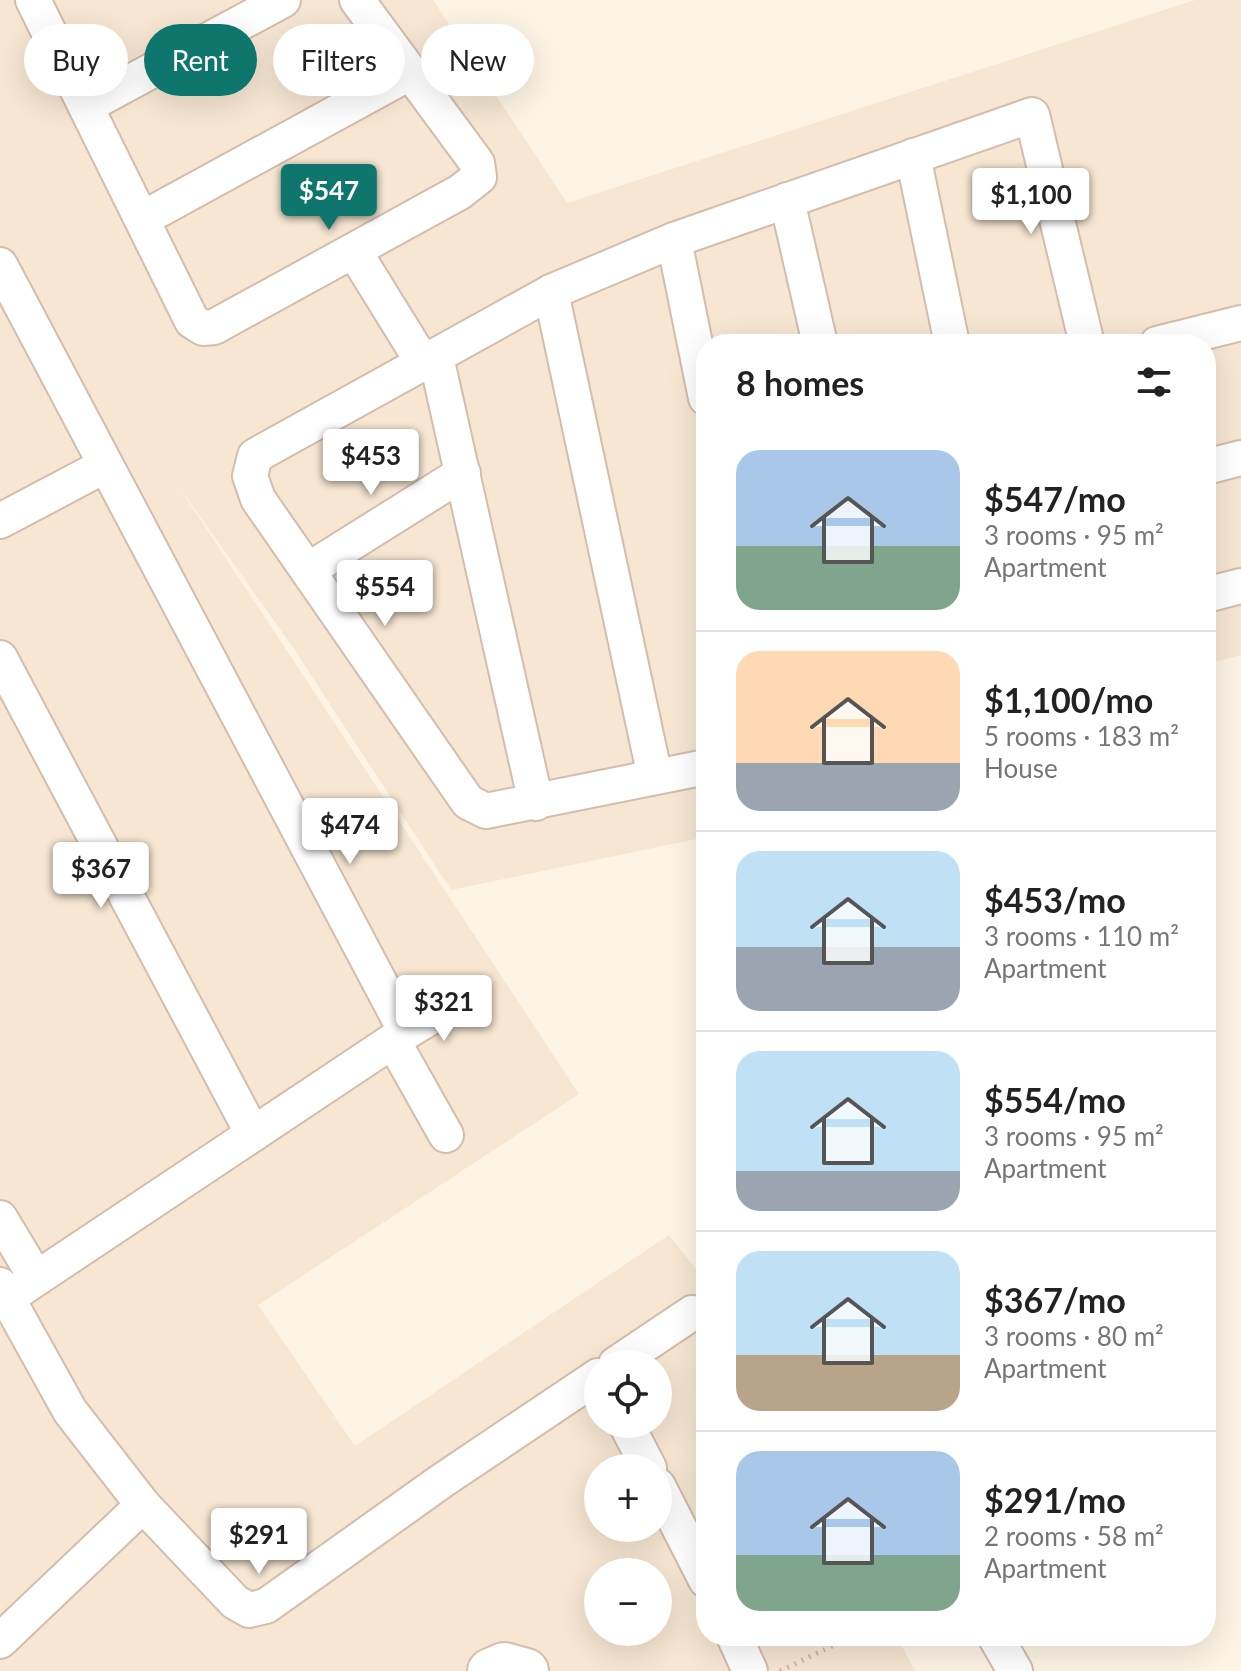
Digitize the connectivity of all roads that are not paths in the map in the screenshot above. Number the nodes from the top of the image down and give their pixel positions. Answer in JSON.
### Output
{"nodes":[{"id":1,"x":33,"y":0,"type":"edge"},
{"id":2,"x":283,"y":0,"type":"edge"},
{"id":3,"x":357,"y":0,"type":"edge"},
{"id":4,"x":411,"y":72,"type":"junction"},
{"id":5,"x":88,"y":105,"type":"junction"},
{"id":6,"x":913,"y":156,"type":"junction"},
{"id":7,"x":787,"y":200,"type":"junction"},
{"id":8,"x":142,"y":219,"type":"junction"},
{"id":9,"x":674,"y":240,"type":"junction"},
{"id":10,"x":354,"y":251,"type":"junction"},
{"id":11,"x":0,"y":265,"type":"edge"},
{"id":12,"x":551,"y":292,"type":"junction"},
{"id":13,"x":1241,"y":323,"type":"edge"},
{"id":14,"x":818,"y":334,"type":"edge"},
{"id":15,"x":950,"y":334,"type":"edge"},
{"id":16,"x":1085,"y":334,"type":"edge"},
{"id":17,"x":1197,"y":334,"type":"edge"},
{"id":18,"x":696,"y":349,"type":"edge"},
{"id":19,"x":429,"y":359,"type":"junction"},
{"id":20,"x":1241,"y":458,"type":"edge"},
{"id":21,"x":1216,"y":464,"type":"edge"},
{"id":22,"x":104,"y":466,"type":"junction"},
{"id":23,"x":463,"y":473,"type":"junction"},
{"id":24,"x":0,"y":521,"type":"edge"},
{"id":25,"x":310,"y":569,"type":"junction"},
{"id":26,"x":1241,"y":586,"type":"edge"},
{"id":27,"x":1216,"y":592,"type":"edge"},
{"id":28,"x":0,"y":658,"type":"edge"},
{"id":29,"x":696,"y":769,"type":"edge"},
{"id":30,"x":655,"y":777,"type":"junction"},
{"id":31,"x":536,"y":803,"type":"junction"},
{"id":32,"x":451,"y":1005,"type":"dead end"},
{"id":33,"x":400,"y":1037,"type":"junction"},
{"id":34,"x":253,"y":1134,"type":"junction"},
{"id":35,"x":446,"y":1135,"type":"dead end"},
{"id":36,"x":0,"y":1218,"type":"edge"},
{"id":37,"x":36,"y":1278,"type":"junction"},
{"id":38,"x":4,"y":1292,"type":"edge"},
{"id":39,"x":692,"y":1313,"type":"dead end"},
{"id":40,"x":637,"y":1350,"type":"edge"},
{"id":41,"x":584,"y":1385,"type":"edge"},
{"id":42,"x":143,"y":1505,"type":"junction"},
{"id":43,"x":672,"y":1513,"type":"edge"},
{"id":44,"x":696,"y":1560,"type":"edge"},
{"id":45,"x":0,"y":1641,"type":"edge"},
{"id":46,"x":739,"y":1646,"type":"edge"},
{"id":47,"x":1001,"y":1646,"type":"edge"},
{"id":48,"x":490,"y":1671,"type":"edge"},
{"id":49,"x":526,"y":1671,"type":"edge"},
{"id":50,"x":750,"y":1671,"type":"edge"},
{"id":51,"x":1015,"y":1671,"type":"edge"}],
"edges":[{"from":1,"to":5,"type":"street"},
{"from":2,"to":5,"type":"street"},
{"from":3,"to":4,"type":"street"},
{"from":4,"to":8,"type":"street"},
{"from":4,"to":10,"type":"street"},
{"from":5,"to":8,"type":"street"},
{"from":6,"to":7,"type":"street"},
{"from":6,"to":15,"type":"street"},
{"from":6,"to":16,"type":"street"},
{"from":7,"to":9,"type":"street"},
{"from":7,"to":14,"type":"street"},
{"from":8,"to":10,"type":"street"},
{"from":9,"to":12,"type":"street"},
{"from":9,"to":18,"type":"street"},
{"from":10,"to":19,"type":"street"},
{"from":11,"to":22,"type":"street"},
{"from":12,"to":19,"type":"street"},
{"from":12,"to":30,"type":"street"},
{"from":13,"to":17,"type":"street"},
{"from":19,"to":23,"type":"street"},
{"from":19,"to":25,"type":"street"},
{"from":20,"to":21,"type":"street"},
{"from":22,"to":24,"type":"street"},
{"from":22,"to":33,"type":"street"},
{"from":23,"to":25,"type":"street"},
{"from":23,"to":31,"type":"street"},
{"from":25,"to":31,"type":"street"},
{"from":26,"to":27,"type":"street"},
{"from":28,"to":34,"type":"street"},
{"from":29,"to":30,"type":"street"},
{"from":30,"to":31,"type":"street"},
{"from":32,"to":33,"type":"street"},
{"from":33,"to":34,"type":"street"},
{"from":33,"to":35,"type":"street"},
{"from":34,"to":37,"type":"street"},
{"from":36,"to":37,"type":"street"},
{"from":37,"to":38,"type":"street"},
{"from":38,"to":42,"type":"street"},
{"from":39,"to":40,"type":"street"},
{"from":41,"to":42,"type":"street"},
{"from":42,"to":45,"type":"street"},
{"from":43,"to":44,"type":"street"},
{"from":46,"to":50,"type":"street"},
{"from":47,"to":51,"type":"street"},
{"from":48,"to":49,"type":"street"}]}
